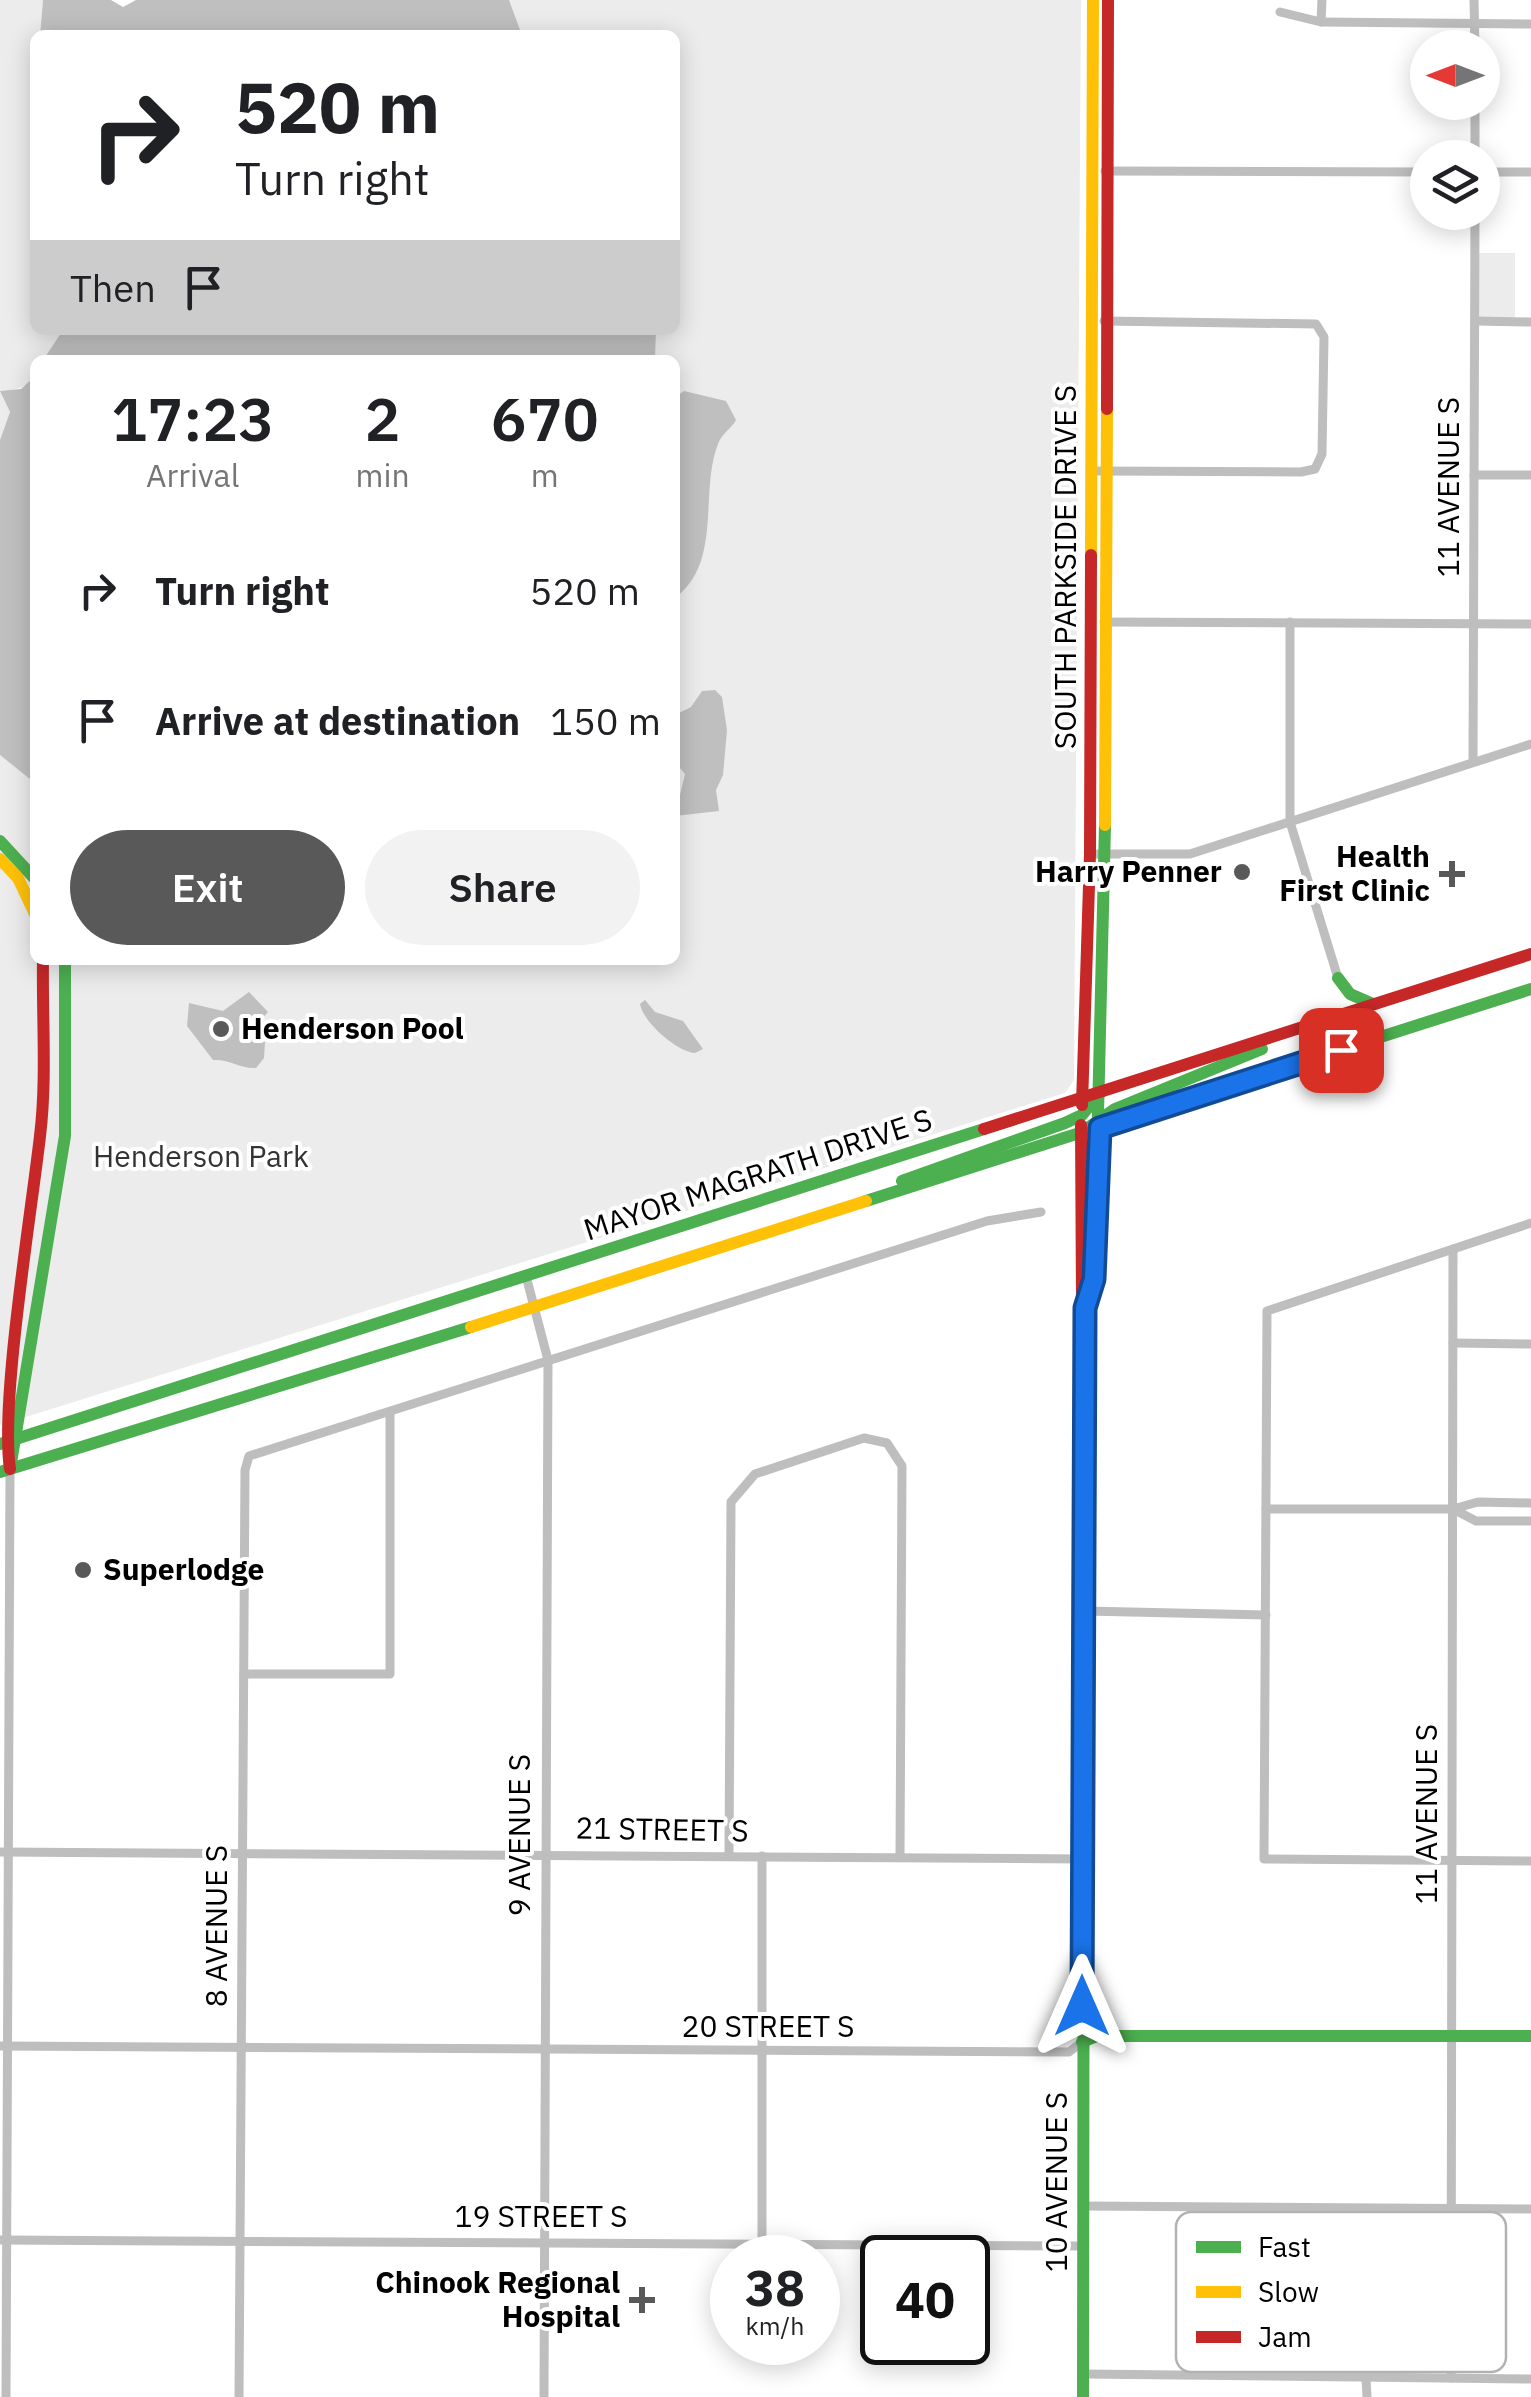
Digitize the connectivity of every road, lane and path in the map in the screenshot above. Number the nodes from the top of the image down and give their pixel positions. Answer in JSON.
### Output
{"nodes":[{"id":1,"x":1093,"y":0,"type":"edge"},
{"id":2,"x":1108,"y":0,"type":"edge"},
{"id":3,"x":1322,"y":0,"type":"edge"},
{"id":4,"x":1474,"y":0,"type":"edge"},
{"id":5,"x":1280,"y":12,"type":"dead end"},
{"id":6,"x":1322,"y":22,"type":"junction"},
{"id":7,"x":1475,"y":23,"type":"junction"},
{"id":8,"x":1531,"y":24,"type":"edge"},
{"id":9,"x":1475,"y":30,"type":"edge"},
{"id":10,"x":1092,"y":171,"type":"junction"},
{"id":11,"x":1108,"y":171,"type":"junction"},
{"id":12,"x":1410,"y":172,"type":"edge"},
{"id":13,"x":1500,"y":172,"type":"edge"},
{"id":14,"x":1531,"y":172,"type":"edge"},
{"id":15,"x":1475,"y":230,"type":"edge"},
{"id":16,"x":1098,"y":321,"type":"junction"},
{"id":17,"x":1475,"y":322,"type":"junction"},
{"id":18,"x":1531,"y":322,"type":"edge"},
{"id":19,"x":1099,"y":471,"type":"junction"},
{"id":20,"x":1474,"y":475,"type":"junction"},
{"id":21,"x":1531,"y":475,"type":"edge"},
{"id":22,"x":1290,"y":622,"type":"junction"},
{"id":23,"x":1098,"y":623,"type":"junction"},
{"id":24,"x":1474,"y":623,"type":"junction"},
{"id":25,"x":1531,"y":624,"type":"edge"},
{"id":26,"x":1531,"y":744,"type":"edge"},
{"id":27,"x":1473,"y":762,"type":"junction"},
{"id":28,"x":1290,"y":822,"type":"junction"},
{"id":29,"x":0,"y":842,"type":"edge"},
{"id":30,"x":1090,"y":854,"type":"junction"},
{"id":31,"x":1105,"y":854,"type":"junction"},
{"id":32,"x":0,"y":858,"type":"edge"},
{"id":33,"x":30,"y":874,"type":"edge"},
{"id":34,"x":30,"y":903,"type":"edge"},
{"id":35,"x":1531,"y":954,"type":"edge"},
{"id":36,"x":43,"y":965,"type":"edge"},
{"id":37,"x":65,"y":965,"type":"edge"},
{"id":38,"x":1338,"y":978,"type":"junction"},
{"id":39,"x":1531,"y":989,"type":"edge"},
{"id":40,"x":1373,"y":1004,"type":"junction"},
{"id":41,"x":1330,"y":1018,"type":"junction"},
{"id":42,"x":1276,"y":1035,"type":"junction"},
{"id":43,"x":1101,"y":1092,"type":"junction"},
{"id":44,"x":1082,"y":1098,"type":"junction"},
{"id":45,"x":1082,"y":1115,"type":"junction"},
{"id":46,"x":1100,"y":1122,"type":"junction"},
{"id":47,"x":1081,"y":1134,"type":"junction"},
{"id":48,"x":868,"y":1202,"type":"junction"},
{"id":49,"x":1041,"y":1212,"type":"dead end"},
{"id":50,"x":1531,"y":1223,"type":"edge"},
{"id":51,"x":1453,"y":1250,"type":"junction"},
{"id":52,"x":526,"y":1276,"type":"junction"},
{"id":53,"x":536,"y":1307,"type":"junction"},
{"id":54,"x":1085,"y":1308,"type":"junction"},
{"id":55,"x":1454,"y":1344,"type":"junction"},
{"id":56,"x":1531,"y":1344,"type":"edge"},
{"id":57,"x":548,"y":1360,"type":"junction"},
{"id":58,"x":390,"y":1412,"type":"junction"},
{"id":59,"x":19,"y":1438,"type":"junction"},
{"id":60,"x":0,"y":1444,"type":"edge"},
{"id":61,"x":5,"y":1471,"type":"edge"},
{"id":62,"x":1531,"y":1502,"type":"edge"},
{"id":63,"x":1266,"y":1509,"type":"junction"},
{"id":64,"x":1453,"y":1509,"type":"junction"},
{"id":65,"x":1531,"y":1521,"type":"edge"},
{"id":66,"x":1085,"y":1612,"type":"junction"},
{"id":67,"x":1266,"y":1616,"type":"junction"},
{"id":68,"x":244,"y":1674,"type":"junction"},
{"id":69,"x":4,"y":1852,"type":"edge"},
{"id":70,"x":242,"y":1854,"type":"junction"},
{"id":71,"x":545,"y":1854,"type":"junction"},
{"id":72,"x":729,"y":1855,"type":"junction"},
{"id":73,"x":762,"y":1856,"type":"junction"},
{"id":74,"x":900,"y":1857,"type":"junction"},
{"id":75,"x":1083,"y":1859,"type":"junction"},
{"id":76,"x":1451,"y":1860,"type":"junction"},
{"id":77,"x":1531,"y":1861,"type":"edge"},
{"id":78,"x":1451,"y":2036,"type":"junction"},
{"id":79,"x":1531,"y":2036,"type":"edge"},
{"id":80,"x":1082,"y":2042,"type":"junction"},
{"id":81,"x":4,"y":2046,"type":"edge"},
{"id":82,"x":241,"y":2050,"type":"junction"},
{"id":83,"x":544,"y":2051,"type":"junction"},
{"id":84,"x":762,"y":2052,"type":"junction"},
{"id":85,"x":1082,"y":2206,"type":"junction"},
{"id":86,"x":1450,"y":2208,"type":"junction"},
{"id":87,"x":1531,"y":2208,"type":"edge"},
{"id":88,"x":1450,"y":2212,"type":"edge"},
{"id":89,"x":762,"y":2235,"type":"edge"},
{"id":90,"x":2,"y":2240,"type":"edge"},
{"id":91,"x":240,"y":2241,"type":"junction"},
{"id":92,"x":710,"y":2242,"type":"edge"},
{"id":93,"x":544,"y":2243,"type":"junction"},
{"id":94,"x":840,"y":2243,"type":"edge"},
{"id":95,"x":1082,"y":2246,"type":"junction"},
{"id":96,"x":1451,"y":2372,"type":"edge"},
{"id":97,"x":1083,"y":2374,"type":"junction"},
{"id":98,"x":1366,"y":2378,"type":"junction"},
{"id":99,"x":1451,"y":2378,"type":"junction"},
{"id":100,"x":1531,"y":2379,"type":"edge"},
{"id":101,"x":6,"y":2397,"type":"edge"},
{"id":102,"x":239,"y":2397,"type":"edge"},
{"id":103,"x":544,"y":2397,"type":"edge"},
{"id":104,"x":1082,"y":2397,"type":"edge"},
{"id":105,"x":1367,"y":2397,"type":"edge"}],
"edges":[{"from":1,"to":10,"type":"main road","name":"SOUTH PARKSIDE DRIVE S"},
{"from":2,"to":11,"type":"main road","name":"SOUTH PARKSIDE DRIVE S"},
{"from":3,"to":6,"type":"street"},
{"from":4,"to":7,"type":"street"},
{"from":5,"to":6,"type":"street"},
{"from":6,"to":7,"type":"street"},
{"from":7,"to":8,"type":"street"},
{"from":7,"to":9,"type":"street"},
{"from":10,"to":11,"type":"street"},
{"from":10,"to":16,"type":"main road","name":"SOUTH PARKSIDE DRIVE S"},
{"from":11,"to":12,"type":"street"},
{"from":11,"to":16,"type":"main road","name":"SOUTH PARKSIDE DRIVE S"},
{"from":13,"to":14,"type":"street"},
{"from":15,"to":17,"type":"street","name":"11 AVENUE S"},
{"from":16,"to":19,"type":"main road","name":"SOUTH PARKSIDE DRIVE S"},
{"from":16,"to":19,"type":"street"},
{"from":17,"to":18,"type":"street"},
{"from":17,"to":20,"type":"street","name":"11 AVENUE S"},
{"from":19,"to":23,"type":"main road","name":"SOUTH PARKSIDE DRIVE S"},
{"from":20,"to":21,"type":"street"},
{"from":20,"to":24,"type":"street","name":"11 AVENUE S"},
{"from":22,"to":23,"type":"street"},
{"from":22,"to":24,"type":"street"},
{"from":22,"to":28,"type":"street"},
{"from":23,"to":30,"type":"main road","name":"SOUTH PARKSIDE DRIVE S"},
{"from":23,"to":31,"type":"main road","name":"SOUTH PARKSIDE DRIVE S"},
{"from":24,"to":25,"type":"street"},
{"from":24,"to":27,"type":"street","name":"11 AVENUE S"},
{"from":26,"to":27,"type":"street"},
{"from":27,"to":28,"type":"street"},
{"from":28,"to":31,"type":"street"},
{"from":28,"to":38,"type":"street"},
{"from":29,"to":33,"type":"main road"},
{"from":30,"to":31,"type":"street"},
{"from":30,"to":44,"type":"main road","name":"SOUTH PARKSIDE DRIVE S"},
{"from":31,"to":43,"type":"main road","name":"SOUTH PARKSIDE DRIVE S"},
{"from":32,"to":34,"type":"main road"},
{"from":35,"to":40,"type":"main road","name":"MAYOR MAGRATH DRIVE S"},
{"from":36,"to":60,"type":"main road"},
{"from":37,"to":59,"type":"main road"},
{"from":38,"to":40,"type":"main road"},
{"from":38,"to":41,"type":"main road"},
{"from":39,"to":46,"type":"main road","name":"MAYOR MAGRATH DRIVE S"},
{"from":40,"to":41,"type":"main road","name":"MAYOR MAGRATH DRIVE S"},
{"from":41,"to":42,"type":"main road","name":"MAYOR MAGRATH DRIVE S"},
{"from":42,"to":43,"type":"main road","name":"MAYOR MAGRATH DRIVE S"},
{"from":42,"to":46,"type":"main road"},
{"from":43,"to":44,"type":"main road","name":"MAYOR MAGRATH DRIVE S"},
{"from":43,"to":45,"type":"main road"},
{"from":43,"to":46,"type":"main road","name":"SOUTH PARKSIDE DRIVE S"},
{"from":44,"to":45,"type":"main road","name":"SOUTH PARKSIDE DRIVE S"},
{"from":44,"to":52,"type":"main road","name":"MAYOR MAGRATH DRIVE S"},
{"from":45,"to":47,"type":"main road","name":"SOUTH PARKSIDE DRIVE S"},
{"from":45,"to":48,"type":"main road"},
{"from":46,"to":47,"type":"main road","name":"MAYOR MAGRATH DRIVE S"},
{"from":46,"to":54,"type":"main road","name":"10 AVENUE S"},
{"from":47,"to":48,"type":"main road","name":"MAYOR MAGRATH DRIVE S"},
{"from":47,"to":54,"type":"main road","name":"10 AVENUE S"},
{"from":48,"to":53,"type":"main road","name":"MAYOR MAGRATH DRIVE S"},
{"from":49,"to":57,"type":"street"},
{"from":50,"to":51,"type":"street"},
{"from":51,"to":55,"type":"street","name":"11 AVENUE S"},
{"from":51,"to":63,"type":"street"},
{"from":52,"to":53,"type":"street","name":"9 AVENUE S"},
{"from":52,"to":59,"type":"main road","name":"MAYOR MAGRATH DRIVE S"},
{"from":53,"to":57,"type":"street","name":"9 AVENUE S"},
{"from":53,"to":61,"type":"main road","name":"MAYOR MAGRATH DRIVE S"},
{"from":54,"to":66,"type":"main road","name":"10 AVENUE S"},
{"from":55,"to":56,"type":"street"},
{"from":55,"to":64,"type":"street","name":"11 AVENUE S"},
{"from":57,"to":58,"type":"street"},
{"from":57,"to":71,"type":"street","name":"9 AVENUE S"},
{"from":58,"to":68,"type":"street","name":"8 AVENUE S"},
{"from":58,"to":68,"type":"street"},
{"from":59,"to":60,"type":"main road","name":"MAYOR MAGRATH DRIVE S"},
{"from":59,"to":61,"type":"main road"},
{"from":60,"to":61,"type":"main road"},
{"from":61,"to":69,"type":"street"},
{"from":62,"to":64,"type":"street"},
{"from":63,"to":64,"type":"street"},
{"from":63,"to":67,"type":"street"},
{"from":64,"to":65,"type":"street"},
{"from":64,"to":76,"type":"street","name":"11 AVENUE S"},
{"from":66,"to":67,"type":"street"},
{"from":66,"to":75,"type":"main road","name":"10 AVENUE S"},
{"from":67,"to":76,"type":"street"},
{"from":68,"to":70,"type":"street","name":"8 AVENUE S"},
{"from":69,"to":70,"type":"street","name":"21 STREET S"},
{"from":69,"to":81,"type":"street"},
{"from":70,"to":71,"type":"street","name":"21 STREET S"},
{"from":70,"to":82,"type":"street","name":"8 AVENUE S"},
{"from":71,"to":72,"type":"street","name":"21 STREET S"},
{"from":71,"to":83,"type":"street","name":"9 AVENUE S"},
{"from":72,"to":73,"type":"street","name":"21 STREET S"},
{"from":72,"to":74,"type":"street"},
{"from":73,"to":74,"type":"street","name":"21 STREET S"},
{"from":73,"to":84,"type":"street"},
{"from":74,"to":75,"type":"street","name":"21 STREET S"},
{"from":75,"to":80,"type":"main road","name":"10 AVENUE S"},
{"from":76,"to":77,"type":"street"},
{"from":76,"to":78,"type":"street","name":"11 AVENUE S"},
{"from":78,"to":79,"type":"main road","name":"20 STREET S"},
{"from":78,"to":80,"type":"main road","name":"20 STREET S"},
{"from":78,"to":86,"type":"street","name":"11 AVENUE S"},
{"from":80,"to":84,"type":"street","name":"20 STREET S"},
{"from":80,"to":85,"type":"main road","name":"10 AVENUE S"},
{"from":81,"to":82,"type":"street","name":"20 STREET S"},
{"from":81,"to":90,"type":"street"},
{"from":82,"to":83,"type":"street","name":"20 STREET S"},
{"from":82,"to":91,"type":"street","name":"8 AVENUE S"},
{"from":83,"to":84,"type":"street","name":"20 STREET S"},
{"from":83,"to":93,"type":"street","name":"9 AVENUE S"},
{"from":84,"to":89,"type":"street"},
{"from":85,"to":86,"type":"street"},
{"from":85,"to":95,"type":"main road","name":"10 AVENUE S"},
{"from":86,"to":87,"type":"street"},
{"from":86,"to":88,"type":"street","name":"11 AVENUE S"},
{"from":90,"to":91,"type":"street","name":"19 STREET S"},
{"from":90,"to":101,"type":"street"},
{"from":91,"to":93,"type":"street","name":"19 STREET S"},
{"from":91,"to":102,"type":"street","name":"8 AVENUE S"},
{"from":92,"to":93,"type":"street","name":"19 STREET S"},
{"from":93,"to":103,"type":"street","name":"9 AVENUE S"},
{"from":94,"to":95,"type":"street","name":"19 STREET S"},
{"from":95,"to":97,"type":"main road","name":"10 AVENUE S"},
{"from":96,"to":99,"type":"street","name":"11 AVENUE S"},
{"from":97,"to":98,"type":"street"},
{"from":97,"to":104,"type":"main road","name":"10 AVENUE S"},
{"from":98,"to":99,"type":"street"},
{"from":98,"to":105,"type":"street"},
{"from":99,"to":100,"type":"street"}]}
